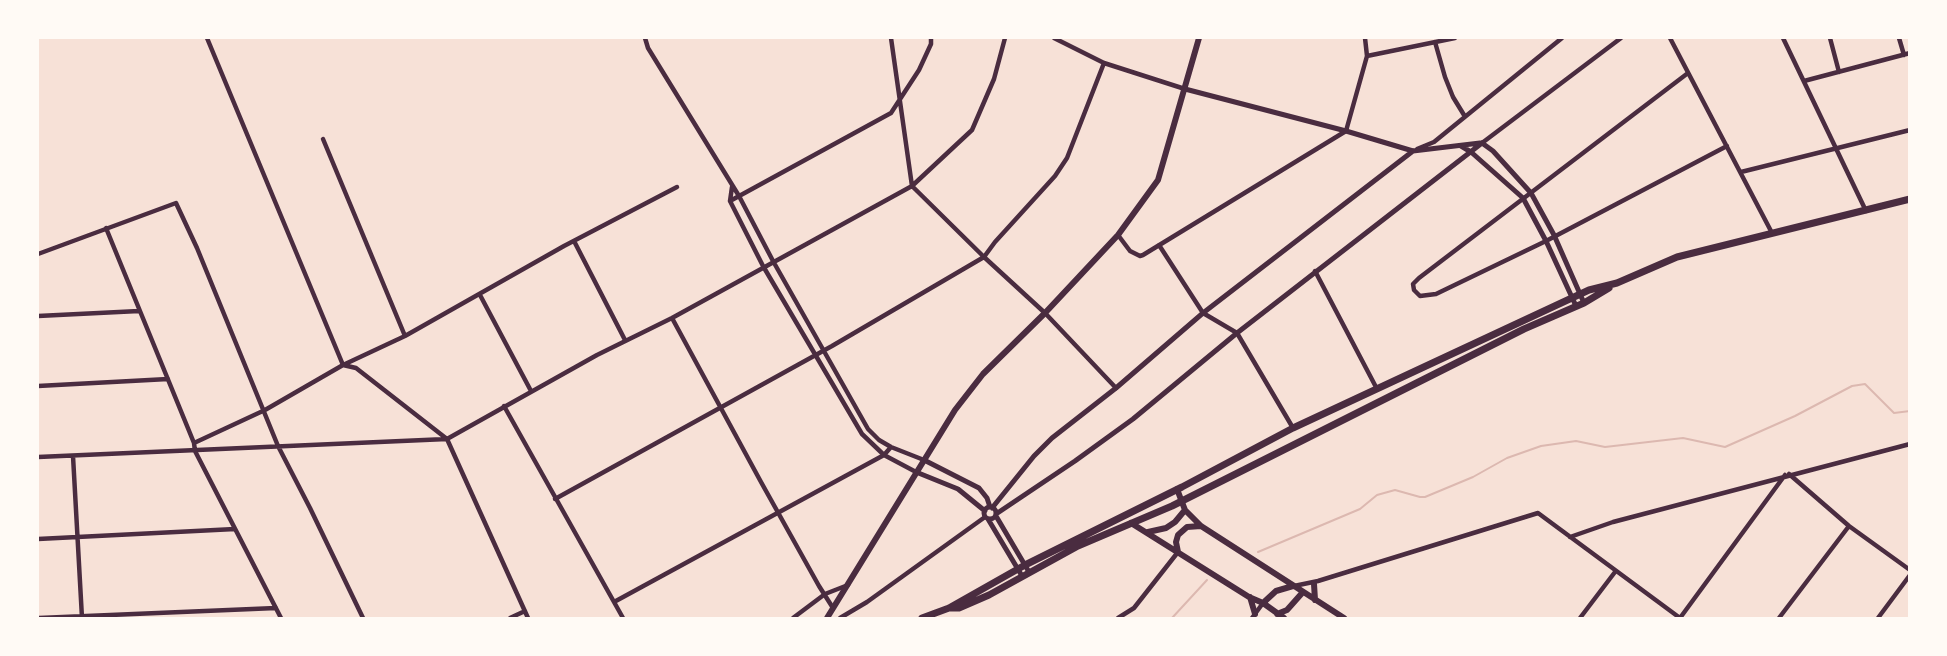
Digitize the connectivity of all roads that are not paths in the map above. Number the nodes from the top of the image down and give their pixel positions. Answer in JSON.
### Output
{"nodes":[{"id":1,"x":207,"y":38,"type":"edge"},
{"id":2,"x":645,"y":38,"type":"edge"},
{"id":3,"x":891,"y":38,"type":"edge"},
{"id":4,"x":931,"y":38,"type":"edge"},
{"id":5,"x":1005,"y":38,"type":"edge"},
{"id":6,"x":1054,"y":38,"type":"edge"},
{"id":7,"x":1199,"y":38,"type":"edge"},
{"id":8,"x":1365,"y":38,"type":"edge"},
{"id":9,"x":1455,"y":38,"type":"edge"},
{"id":10,"x":1562,"y":38,"type":"edge"},
{"id":11,"x":1621,"y":38,"type":"edge"},
{"id":12,"x":1670,"y":38,"type":"edge"},
{"id":13,"x":1783,"y":38,"type":"edge"},
{"id":14,"x":1830,"y":38,"type":"edge"},
{"id":15,"x":1899,"y":38,"type":"edge"},
{"id":16,"x":1435,"y":42,"type":"junction"},
{"id":17,"x":1907,"y":54,"type":"edge"},
{"id":18,"x":1367,"y":56,"type":"junction"},
{"id":19,"x":1104,"y":63,"type":"junction"},
{"id":20,"x":1839,"y":72,"type":"junction"},
{"id":21,"x":1688,"y":73,"type":"junction"},
{"id":22,"x":1804,"y":81,"type":"junction"},
{"id":23,"x":1185,"y":89,"type":"junction"},
{"id":24,"x":901,"y":97,"type":"junction"},
{"id":25,"x":1464,"y":115,"type":"junction"},
{"id":26,"x":1910,"y":130,"type":"edge"},
{"id":27,"x":1346,"y":131,"type":"junction"},
{"id":28,"x":323,"y":139,"type":"dead end"},
{"id":29,"x":1482,"y":143,"type":"junction"},
{"id":30,"x":1461,"y":146,"type":"junction"},
{"id":31,"x":1727,"y":146,"type":"junction"},
{"id":32,"x":1837,"y":148,"type":"junction"},
{"id":33,"x":1413,"y":151,"type":"junction"},
{"id":34,"x":1471,"y":152,"type":"junction"},
{"id":35,"x":1741,"y":172,"type":"junction"},
{"id":36,"x":912,"y":186,"type":"junction"},
{"id":37,"x":677,"y":187,"type":"dead end"},
{"id":38,"x":732,"y":187,"type":"junction"},
{"id":39,"x":1531,"y":193,"type":"junction"},
{"id":40,"x":739,"y":196,"type":"junction"},
{"id":41,"x":1523,"y":198,"type":"junction"},
{"id":42,"x":1910,"y":200,"type":"edge"},
{"id":43,"x":730,"y":201,"type":"junction"},
{"id":44,"x":1866,"y":211,"type":"junction"},
{"id":45,"x":106,"y":228,"type":"junction"},
{"id":46,"x":1772,"y":233,"type":"junction"},
{"id":47,"x":1118,"y":235,"type":"junction"},
{"id":48,"x":1554,"y":235,"type":"junction"},
{"id":49,"x":1546,"y":241,"type":"junction"},
{"id":50,"x":574,"y":242,"type":"junction"},
{"id":51,"x":1159,"y":245,"type":"junction"},
{"id":52,"x":38,"y":254,"type":"edge"},
{"id":53,"x":984,"y":257,"type":"junction"},
{"id":54,"x":773,"y":261,"type":"junction"},
{"id":55,"x":763,"y":266,"type":"junction"},
{"id":56,"x":1316,"y":271,"type":"junction"},
{"id":57,"x":1617,"y":283,"type":"junction"},
{"id":58,"x":1581,"y":294,"type":"junction"},
{"id":59,"x":480,"y":295,"type":"junction"},
{"id":60,"x":1572,"y":299,"type":"junction"},
{"id":61,"x":1584,"y":303,"type":"junction"},
{"id":62,"x":1576,"y":306,"type":"junction"},
{"id":63,"x":139,"y":311,"type":"junction"},
{"id":64,"x":1045,"y":313,"type":"junction"},
{"id":65,"x":1203,"y":313,"type":"junction"},
{"id":66,"x":38,"y":316,"type":"edge"},
{"id":67,"x":672,"y":318,"type":"junction"},
{"id":68,"x":1237,"y":333,"type":"junction"},
{"id":69,"x":405,"y":336,"type":"junction"},
{"id":70,"x":625,"y":340,"type":"junction"},
{"id":71,"x":825,"y":350,"type":"junction"},
{"id":72,"x":815,"y":356,"type":"junction"},
{"id":73,"x":342,"y":365,"type":"junction"},
{"id":74,"x":168,"y":380,"type":"junction"},
{"id":75,"x":38,"y":386,"type":"edge"},
{"id":76,"x":1116,"y":388,"type":"junction"},
{"id":77,"x":1377,"y":389,"type":"junction"},
{"id":78,"x":531,"y":391,"type":"junction"},
{"id":79,"x":504,"y":406,"type":"junction"},
{"id":80,"x":720,"y":409,"type":"junction"},
{"id":81,"x":265,"y":410,"type":"junction"},
{"id":82,"x":1293,"y":428,"type":"junction"},
{"id":83,"x":447,"y":439,"type":"junction"},
{"id":84,"x":194,"y":443,"type":"junction"},
{"id":85,"x":1910,"y":444,"type":"edge"},
{"id":86,"x":278,"y":446,"type":"junction"},
{"id":87,"x":891,"y":447,"type":"junction"},
{"id":88,"x":195,"y":451,"type":"junction"},
{"id":89,"x":884,"y":455,"type":"junction"},
{"id":90,"x":73,"y":456,"type":"junction"},
{"id":91,"x":38,"y":457,"type":"edge"},
{"id":92,"x":924,"y":460,"type":"junction"},
{"id":93,"x":916,"y":472,"type":"junction"},
{"id":94,"x":1787,"y":475,"type":"junction"},
{"id":95,"x":1177,"y":489,"type":"junction"},
{"id":96,"x":555,"y":499,"type":"junction"},
{"id":97,"x":1153,"y":500,"type":"junction"},
{"id":98,"x":1181,"y":501,"type":"junction"},
{"id":99,"x":1185,"y":510,"type":"junction"},
{"id":100,"x":778,"y":512,"type":"junction"},
{"id":101,"x":988,"y":512,"type":"junction"},
{"id":102,"x":996,"y":515,"type":"junction"},
{"id":103,"x":1145,"y":516,"type":"junction"},
{"id":104,"x":1131,"y":523,"type":"junction"},
{"id":105,"x":1201,"y":526,"type":"junction"},
{"id":106,"x":1849,"y":526,"type":"junction"},
{"id":107,"x":1140,"y":528,"type":"junction"},
{"id":108,"x":235,"y":529,"type":"junction"},
{"id":109,"x":1147,"y":532,"type":"junction"},
{"id":110,"x":78,"y":537,"type":"junction"},
{"id":111,"x":1570,"y":537,"type":"junction"},
{"id":112,"x":38,"y":539,"type":"edge"},
{"id":113,"x":1178,"y":552,"type":"junction"},
{"id":114,"x":1910,"y":570,"type":"edge"},
{"id":115,"x":1024,"y":571,"type":"junction"},
{"id":116,"x":1615,"y":572,"type":"junction"},
{"id":117,"x":1910,"y":575,"type":"edge"},
{"id":118,"x":1316,"y":582,"type":"junction"},
{"id":119,"x":848,"y":585,"type":"junction"},
{"id":120,"x":1294,"y":586,"type":"junction"},
{"id":121,"x":1303,"y":592,"type":"junction"},
{"id":122,"x":825,"y":594,"type":"junction"},
{"id":123,"x":1250,"y":597,"type":"junction"},
{"id":124,"x":1316,"y":600,"type":"junction"},
{"id":125,"x":614,"y":603,"type":"junction"},
{"id":126,"x":1263,"y":603,"type":"junction"},
{"id":127,"x":276,"y":608,"type":"junction"},
{"id":128,"x":833,"y":608,"type":"junction"},
{"id":129,"x":525,"y":612,"type":"junction"},
{"id":130,"x":1277,"y":614,"type":"junction"},
{"id":131,"x":1253,"y":616,"type":"edge"},
{"id":132,"x":82,"y":617,"type":"edge"},
{"id":133,"x":39,"y":618,"type":"edge"},
{"id":134,"x":281,"y":618,"type":"edge"},
{"id":135,"x":363,"y":618,"type":"edge"},
{"id":136,"x":510,"y":618,"type":"edge"},
{"id":137,"x":528,"y":618,"type":"edge"},
{"id":138,"x":623,"y":618,"type":"edge"},
{"id":139,"x":793,"y":618,"type":"edge"},
{"id":140,"x":826,"y":618,"type":"edge"},
{"id":141,"x":840,"y":618,"type":"edge"},
{"id":142,"x":922,"y":618,"type":"edge"},
{"id":143,"x":1118,"y":618,"type":"edge"},
{"id":144,"x":1284,"y":618,"type":"edge"},
{"id":145,"x":1344,"y":618,"type":"edge"},
{"id":146,"x":1580,"y":618,"type":"edge"},
{"id":147,"x":1680,"y":618,"type":"edge"},
{"id":148,"x":1779,"y":618,"type":"edge"},
{"id":149,"x":1878,"y":618,"type":"edge"}],
"edges":[{"from":1,"to":73,"type":"street"},
{"from":2,"to":38,"type":"street"},
{"from":3,"to":24,"type":"street"},
{"from":4,"to":24,"type":"street"},
{"from":5,"to":36,"type":"street"},
{"from":6,"to":19,"type":"street"},
{"from":7,"to":23,"type":"main road"},
{"from":8,"to":18,"type":"street"},
{"from":9,"to":16,"type":"street"},
{"from":10,"to":25,"type":"street"},
{"from":11,"to":29,"type":"street"},
{"from":12,"to":21,"type":"street"},
{"from":13,"to":22,"type":"street"},
{"from":14,"to":20,"type":"street"},
{"from":15,"to":17,"type":"street"},
{"from":16,"to":18,"type":"street"},
{"from":16,"to":25,"type":"street"},
{"from":17,"to":20,"type":"street"},
{"from":18,"to":27,"type":"street"},
{"from":19,"to":23,"type":"street"},
{"from":19,"to":53,"type":"street"},
{"from":20,"to":22,"type":"street"},
{"from":21,"to":31,"type":"street"},
{"from":21,"to":39,"type":"street"},
{"from":22,"to":32,"type":"street"},
{"from":23,"to":27,"type":"street"},
{"from":23,"to":47,"type":"main road"},
{"from":24,"to":36,"type":"street"},
{"from":24,"to":40,"type":"street"},
{"from":25,"to":33,"type":"street"},
{"from":26,"to":32,"type":"street"},
{"from":27,"to":33,"type":"street"},
{"from":27,"to":51,"type":"street"},
{"from":28,"to":69,"type":"street"},
{"from":29,"to":30,"type":"street"},
{"from":29,"to":34,"type":"street"},
{"from":29,"to":39,"type":"street"},
{"from":30,"to":33,"type":"street"},
{"from":30,"to":34,"type":"street"},
{"from":31,"to":35,"type":"street"},
{"from":31,"to":48,"type":"street"},
{"from":32,"to":35,"type":"street"},
{"from":32,"to":44,"type":"street"},
{"from":33,"to":65,"type":"street"},
{"from":34,"to":41,"type":"street"},
{"from":34,"to":56,"type":"street"},
{"from":35,"to":46,"type":"street"},
{"from":36,"to":53,"type":"street"},
{"from":36,"to":54,"type":"street"},
{"from":37,"to":50,"type":"street"},
{"from":38,"to":40,"type":"street"},
{"from":38,"to":43,"type":"street"},
{"from":39,"to":41,"type":"street"},
{"from":39,"to":48,"type":"street"},
{"from":40,"to":43,"type":"street"},
{"from":40,"to":54,"type":"street"},
{"from":41,"to":49,"type":"street"},
{"from":41,"to":49,"type":"street"},
{"from":42,"to":44,"type":"main road"},
{"from":43,"to":55,"type":"street"},
{"from":44,"to":46,"type":"main road"},
{"from":45,"to":52,"type":"street"},
{"from":45,"to":63,"type":"street"},
{"from":45,"to":81,"type":"street"},
{"from":46,"to":57,"type":"main road"},
{"from":47,"to":51,"type":"street"},
{"from":47,"to":64,"type":"main road"},
{"from":48,"to":49,"type":"street"},
{"from":48,"to":58,"type":"street"},
{"from":49,"to":60,"type":"street"},
{"from":50,"to":59,"type":"street"},
{"from":50,"to":70,"type":"street"},
{"from":51,"to":65,"type":"street"},
{"from":53,"to":64,"type":"street"},
{"from":53,"to":71,"type":"street"},
{"from":54,"to":55,"type":"street"},
{"from":54,"to":71,"type":"street"},
{"from":55,"to":67,"type":"street"},
{"from":55,"to":72,"type":"street"},
{"from":56,"to":68,"type":"street"},
{"from":56,"to":77,"type":"street"},
{"from":57,"to":58,"type":"main road"},
{"from":57,"to":61,"type":"main road"},
{"from":58,"to":60,"type":"main road"},
{"from":58,"to":61,"type":"street"},
{"from":59,"to":69,"type":"street"},
{"from":59,"to":78,"type":"street"},
{"from":60,"to":62,"type":"street"},
{"from":60,"to":77,"type":"main road"},
{"from":61,"to":62,"type":"main road"},
{"from":62,"to":98,"type":"main road"},
{"from":63,"to":66,"type":"street"},
{"from":63,"to":74,"type":"street"},
{"from":64,"to":76,"type":"street"},
{"from":64,"to":92,"type":"main road"},
{"from":65,"to":68,"type":"street"},
{"from":65,"to":76,"type":"street"},
{"from":67,"to":70,"type":"street"},
{"from":67,"to":80,"type":"street"},
{"from":68,"to":82,"type":"street"},
{"from":68,"to":102,"type":"street"},
{"from":69,"to":73,"type":"street"},
{"from":70,"to":78,"type":"street"},
{"from":71,"to":72,"type":"street"},
{"from":71,"to":87,"type":"street"},
{"from":72,"to":80,"type":"street"},
{"from":72,"to":89,"type":"street"},
{"from":73,"to":81,"type":"street"},
{"from":73,"to":83,"type":"street"},
{"from":74,"to":75,"type":"street"},
{"from":74,"to":84,"type":"street"},
{"from":76,"to":101,"type":"street"},
{"from":77,"to":82,"type":"main road"},
{"from":78,"to":79,"type":"street"},
{"from":79,"to":83,"type":"street"},
{"from":79,"to":96,"type":"street"},
{"from":80,"to":96,"type":"street"},
{"from":80,"to":100,"type":"street"},
{"from":81,"to":84,"type":"street"},
{"from":81,"to":86,"type":"street"},
{"from":82,"to":95,"type":"main road"},
{"from":83,"to":86,"type":"street"},
{"from":83,"to":129,"type":"street"},
{"from":84,"to":88,"type":"street"},
{"from":85,"to":94,"type":"street"},
{"from":86,"to":88,"type":"street"},
{"from":86,"to":135,"type":"street"},
{"from":87,"to":89,"type":"street"},
{"from":87,"to":92,"type":"street"},
{"from":88,"to":90,"type":"street"},
{"from":88,"to":108,"type":"street"},
{"from":89,"to":93,"type":"street"},
{"from":89,"to":100,"type":"street"},
{"from":90,"to":91,"type":"street"},
{"from":90,"to":110,"type":"street"},
{"from":92,"to":93,"type":"main road"},
{"from":92,"to":101,"type":"street"},
{"from":93,"to":101,"type":"street"},
{"from":93,"to":119,"type":"main road"},
{"from":94,"to":106,"type":"street"},
{"from":94,"to":111,"type":"street"},
{"from":94,"to":147,"type":"street"},
{"from":95,"to":97,"type":"main road"},
{"from":95,"to":98,"type":"main road"},
{"from":96,"to":125,"type":"street"},
{"from":97,"to":103,"type":"main road"},
{"from":97,"to":115,"type":"main road"},
{"from":98,"to":99,"type":"main road"},
{"from":98,"to":103,"type":"main road"},
{"from":99,"to":105,"type":"main road"},
{"from":99,"to":109,"type":"main road"},
{"from":100,"to":122,"type":"street"},
{"from":100,"to":125,"type":"street"},
{"from":101,"to":102,"type":"street"},
{"from":101,"to":102,"type":"street"},
{"from":101,"to":115,"type":"street"},
{"from":101,"to":141,"type":"street"},
{"from":102,"to":115,"type":"street"},
{"from":103,"to":104,"type":"main road"},
{"from":103,"to":107,"type":"main road"},
{"from":104,"to":107,"type":"main road"},
{"from":104,"to":115,"type":"main road"},
{"from":105,"to":113,"type":"main road"},
{"from":105,"to":120,"type":"main road"},
{"from":106,"to":114,"type":"street"},
{"from":106,"to":148,"type":"street"},
{"from":107,"to":109,"type":"main road"},
{"from":108,"to":110,"type":"street"},
{"from":108,"to":127,"type":"street"},
{"from":109,"to":113,"type":"main road"},
{"from":110,"to":112,"type":"street"},
{"from":110,"to":132,"type":"street"},
{"from":111,"to":116,"type":"street"},
{"from":111,"to":118,"type":"street"},
{"from":113,"to":123,"type":"main road"},
{"from":113,"to":143,"type":"street"},
{"from":115,"to":142,"type":"main road"},
{"from":116,"to":146,"type":"street"},
{"from":116,"to":147,"type":"street"},
{"from":117,"to":149,"type":"street"},
{"from":118,"to":120,"type":"street"},
{"from":118,"to":121,"type":"street"},
{"from":118,"to":124,"type":"main road"},
{"from":119,"to":122,"type":"street"},
{"from":119,"to":128,"type":"main road"},
{"from":120,"to":121,"type":"main road"},
{"from":120,"to":126,"type":"main road"},
{"from":121,"to":124,"type":"main road"},
{"from":121,"to":130,"type":"main road"},
{"from":122,"to":128,"type":"street"},
{"from":122,"to":139,"type":"street"},
{"from":123,"to":126,"type":"main road"},
{"from":123,"to":131,"type":"main road"},
{"from":124,"to":145,"type":"main road"},
{"from":125,"to":138,"type":"street"},
{"from":126,"to":130,"type":"main road"},
{"from":126,"to":131,"type":"street"},
{"from":127,"to":132,"type":"street"},
{"from":127,"to":134,"type":"street"},
{"from":128,"to":140,"type":"main road"},
{"from":129,"to":136,"type":"street"},
{"from":129,"to":137,"type":"street"},
{"from":130,"to":144,"type":"main road"},
{"from":132,"to":133,"type":"street"}]}
